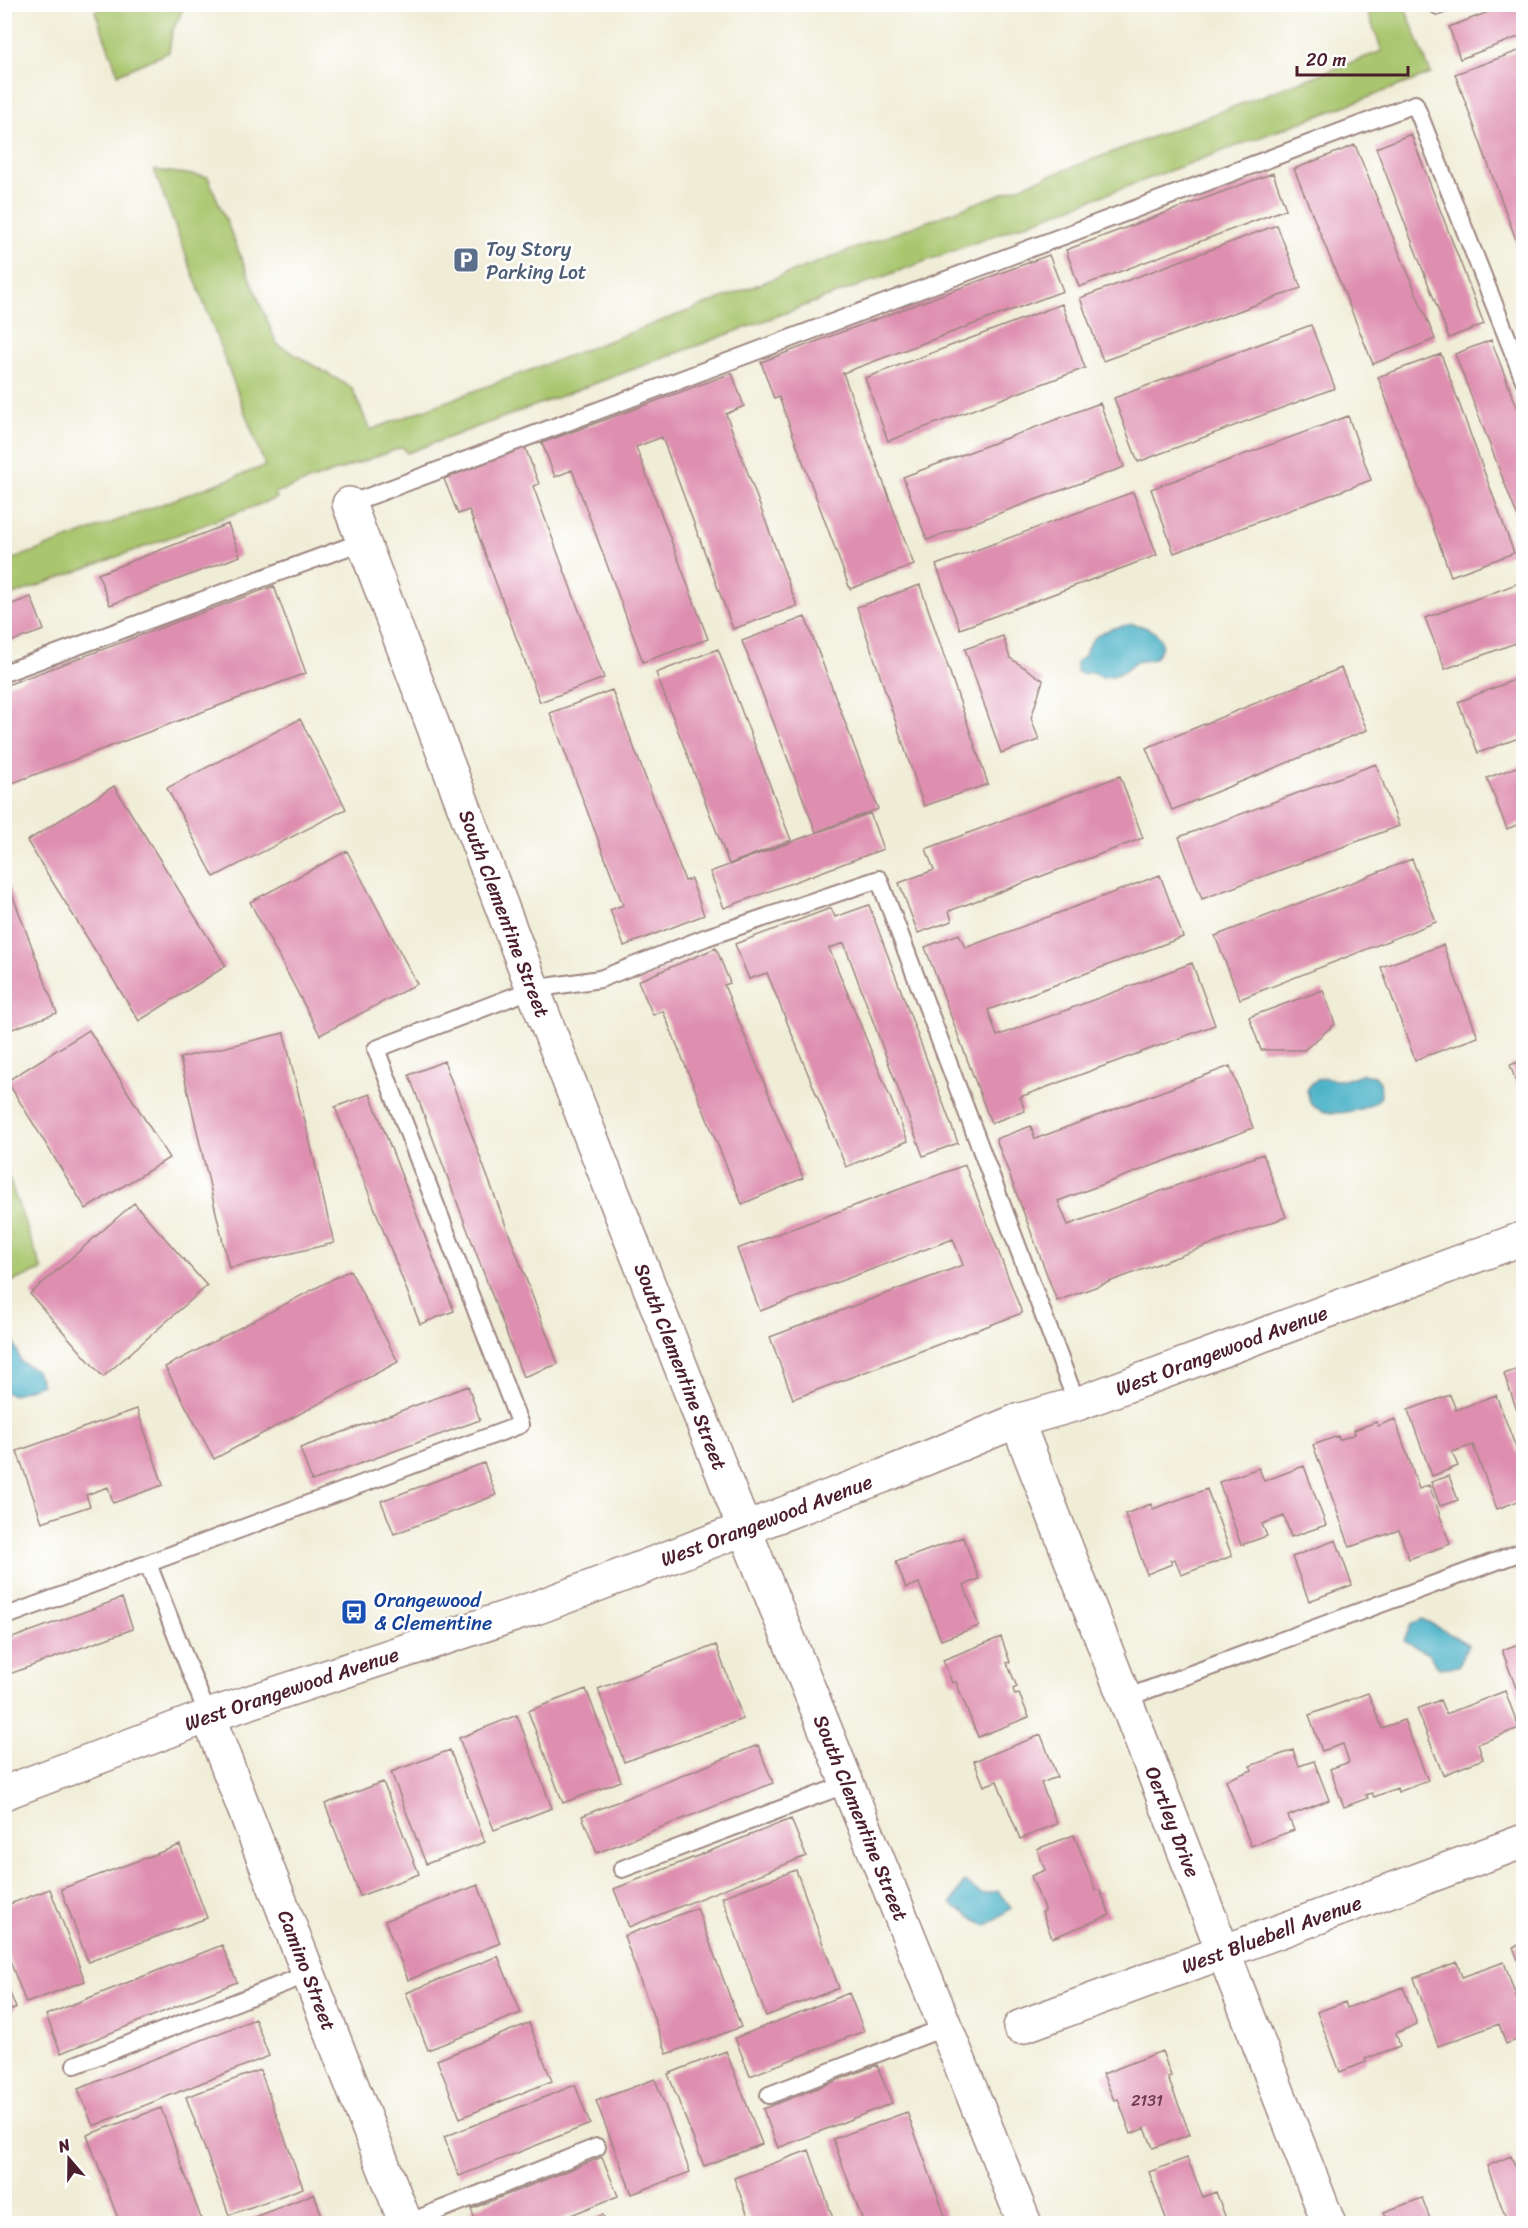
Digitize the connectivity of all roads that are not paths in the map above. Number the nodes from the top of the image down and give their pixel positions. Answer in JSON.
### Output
{"nodes":[{"id":1,"x":1437,"y":4,"type":"edge"},
{"id":2,"x":1443,"y":4,"type":"edge"},
{"id":3,"x":1524,"y":380,"type":"edge"},
{"id":4,"x":349,"y":504,"type":"joint"},
{"id":5,"x":364,"y":541,"type":"junction"},
{"id":6,"x":4,"y":673,"type":"edge"},
{"id":7,"x":533,"y":989,"type":"junction"},
{"id":8,"x":1524,"y":1238,"type":"edge"},
{"id":9,"x":1077,"y":1404,"type":"junction"},
{"id":10,"x":1017,"y":1421,"type":"junction"},
{"id":11,"x":744,"y":1528,"type":"junction"},
{"id":12,"x":1524,"y":1551,"type":"edge"},
{"id":13,"x":148,"y":1564,"type":"junction"},
{"id":14,"x":4,"y":1617,"type":"edge"},
{"id":15,"x":1126,"y":1698,"type":"junction"},
{"id":16,"x":208,"y":1716,"type":"junction"},
{"id":17,"x":847,"y":1784,"type":"junction"},
{"id":18,"x":4,"y":1793,"type":"edge"},
{"id":19,"x":1524,"y":1841,"type":"edge"},
{"id":20,"x":622,"y":1869,"type":"dead end"},
{"id":21,"x":1223,"y":1952,"type":"junction"},
{"id":22,"x":308,"y":1974,"type":"junction"},
{"id":23,"x":946,"y":2027,"type":"junction"},
{"id":24,"x":1020,"y":2027,"type":"dead end"},
{"id":25,"x":75,"y":2065,"type":"dead end"},
{"id":26,"x":769,"y":2095,"type":"dead end"},
{"id":27,"x":597,"y":2147,"type":"dead end"},
{"id":28,"x":406,"y":2223,"type":"edge"},
{"id":29,"x":1025,"y":2223,"type":"edge"},
{"id":30,"x":1329,"y":2223,"type":"edge"}],
"edges":[{"from":1,"to":2,"type":"lane"},
{"from":3,"to":4,"type":"lane"},
{"from":4,"to":5,"type":"street","name":"South Clementine Street"},
{"from":5,"to":6,"type":"lane"},
{"from":5,"to":7,"type":"street","name":"South Clementine Street"},
{"from":7,"to":9,"type":"lane"},
{"from":7,"to":11,"type":"street","name":"South Clementine Street"},
{"from":7,"to":13,"type":"lane"},
{"from":8,"to":9,"type":"street","name":"West Orangewood Avenue"},
{"from":9,"to":10,"type":"street","name":"West Orangewood Avenue"},
{"from":10,"to":11,"type":"street","name":"West Orangewood Avenue"},
{"from":10,"to":15,"type":"street","name":"Oertley Drive"},
{"from":11,"to":16,"type":"street","name":"West Orangewood Avenue"},
{"from":11,"to":17,"type":"street","name":"South Clementine Street"},
{"from":12,"to":15,"type":"lane"},
{"from":13,"to":14,"type":"lane"},
{"from":13,"to":16,"type":"lane"},
{"from":15,"to":21,"type":"street","name":"Oertley Drive"},
{"from":16,"to":18,"type":"street","name":"West Orangewood Avenue"},
{"from":16,"to":22,"type":"street","name":"Camino Street"},
{"from":17,"to":20,"type":"lane"},
{"from":17,"to":23,"type":"street","name":"South Clementine Street"},
{"from":19,"to":21,"type":"street","name":"West Bluebell Avenue"},
{"from":21,"to":24,"type":"street","name":"West Bluebell Avenue"},
{"from":21,"to":30,"type":"street","name":"Oertley Drive"},
{"from":22,"to":25,"type":"lane"},
{"from":22,"to":28,"type":"street","name":"Camino Street"},
{"from":23,"to":26,"type":"lane"},
{"from":23,"to":29,"type":"street","name":"South Clementine Street"},
{"from":27,"to":28,"type":"lane"}]}
